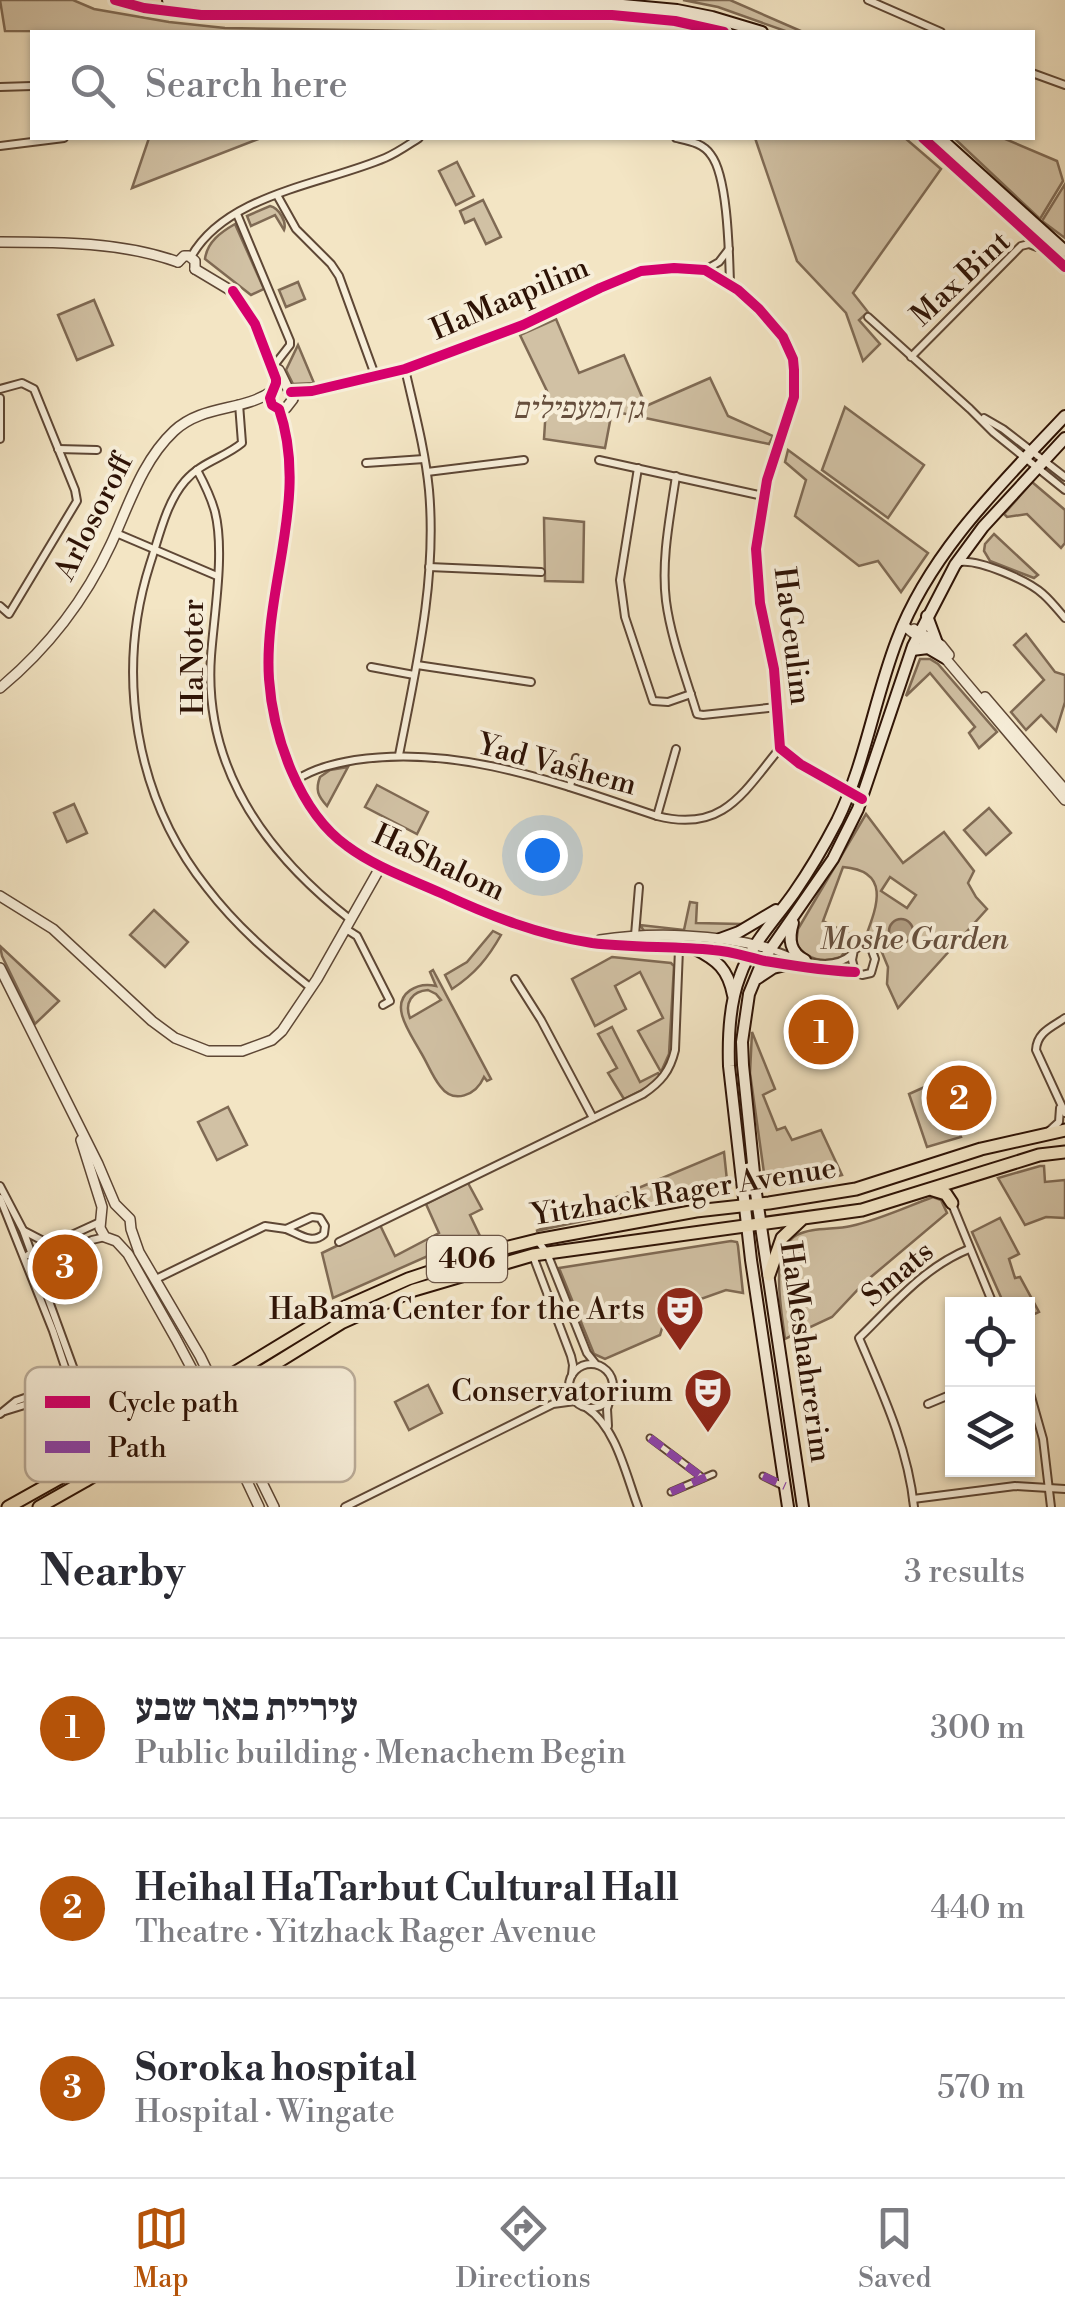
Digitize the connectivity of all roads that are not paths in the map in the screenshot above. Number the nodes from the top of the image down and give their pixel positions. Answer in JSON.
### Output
{"nodes":[{"id":1,"x":115,"y":0,"type":"edge"},
{"id":2,"x":168,"y":0,"type":"edge"},
{"id":3,"x":868,"y":0,"type":"edge"},
{"id":4,"x":715,"y":30,"type":"edge"},
{"id":5,"x":755,"y":30,"type":"edge"},
{"id":6,"x":936,"y":30,"type":"edge"},
{"id":7,"x":1035,"y":74,"type":"edge"},
{"id":8,"x":1065,"y":85,"type":"edge"},
{"id":9,"x":30,"y":86,"type":"edge"},
{"id":10,"x":0,"y":87,"type":"edge"},
{"id":11,"x":48,"y":140,"type":"edge"},
{"id":12,"x":416,"y":140,"type":"edge"},
{"id":13,"x":683,"y":140,"type":"edge"},
{"id":14,"x":925,"y":140,"type":"edge"},
{"id":15,"x":942,"y":140,"type":"edge"},
{"id":16,"x":0,"y":146,"type":"edge"},
{"id":17,"x":277,"y":195,"type":"junction"},
{"id":18,"x":236,"y":214,"type":"junction"},
{"id":19,"x":0,"y":242,"type":"edge"},
{"id":20,"x":729,"y":249,"type":"junction"},
{"id":21,"x":1044,"y":249,"type":"junction"},
{"id":22,"x":1065,"y":251,"type":"edge"},
{"id":23,"x":192,"y":257,"type":"junction"},
{"id":24,"x":178,"y":262,"type":"junction"},
{"id":25,"x":1065,"y":267,"type":"edge"},
{"id":26,"x":705,"y":270,"type":"junction"},
{"id":27,"x":188,"y":272,"type":"junction"},
{"id":28,"x":730,"y":284,"type":"junction"},
{"id":29,"x":233,"y":291,"type":"junction"},
{"id":30,"x":868,"y":317,"type":"dead end"},
{"id":31,"x":911,"y":357,"type":"junction"},
{"id":32,"x":276,"y":363,"type":"junction"},
{"id":33,"x":405,"y":370,"type":"junction"},
{"id":34,"x":375,"y":375,"type":"junction"},
{"id":35,"x":0,"y":389,"type":"edge"},
{"id":36,"x":273,"y":390,"type":"junction"},
{"id":37,"x":0,"y":398,"type":"edge"},
{"id":38,"x":252,"y":400,"type":"junction"},
{"id":39,"x":285,"y":401,"type":"junction"},
{"id":40,"x":239,"y":404,"type":"junction"},
{"id":41,"x":1065,"y":416,"type":"edge"},
{"id":42,"x":1065,"y":438,"type":"edge"},
{"id":43,"x":0,"y":439,"type":"edge"},
{"id":44,"x":58,"y":448,"type":"junction"},
{"id":45,"x":97,"y":450,"type":"dead end"},
{"id":46,"x":1028,"y":455,"type":"junction"},
{"id":47,"x":425,"y":458,"type":"junction"},
{"id":48,"x":524,"y":460,"type":"dead end"},
{"id":49,"x":599,"y":460,"type":"dead end"},
{"id":50,"x":366,"y":463,"type":"dead end"},
{"id":51,"x":1042,"y":464,"type":"junction"},
{"id":52,"x":638,"y":468,"type":"junction"},
{"id":53,"x":197,"y":470,"type":"junction"},
{"id":54,"x":426,"y":472,"type":"junction"},
{"id":55,"x":676,"y":476,"type":"junction"},
{"id":56,"x":1065,"y":477,"type":"edge"},
{"id":57,"x":1065,"y":490,"type":"edge"},
{"id":58,"x":763,"y":496,"type":"junction"},
{"id":59,"x":116,"y":533,"type":"junction"},
{"id":60,"x":970,"y":544,"type":"junction"},
{"id":61,"x":156,"y":548,"type":"junction"},
{"id":62,"x":974,"y":562,"type":"junction"},
{"id":63,"x":955,"y":565,"type":"junction"},
{"id":64,"x":429,"y":568,"type":"junction"},
{"id":65,"x":541,"y":572,"type":"dead end"},
{"id":66,"x":217,"y":576,"type":"junction"},
{"id":67,"x":0,"y":606,"type":"edge"},
{"id":68,"x":927,"y":616,"type":"junction"},
{"id":69,"x":1065,"y":618,"type":"edge"},
{"id":70,"x":903,"y":625,"type":"junction"},
{"id":71,"x":919,"y":634,"type":"junction"},
{"id":72,"x":937,"y":643,"type":"junction"},
{"id":73,"x":912,"y":650,"type":"junction"},
{"id":74,"x":945,"y":658,"type":"junction"},
{"id":75,"x":417,"y":665,"type":"junction"},
{"id":76,"x":371,"y":668,"type":"dead end"},
{"id":77,"x":414,"y":676,"type":"junction"},
{"id":78,"x":531,"y":682,"type":"dead end"},
{"id":79,"x":0,"y":688,"type":"edge"},
{"id":80,"x":691,"y":694,"type":"junction"},
{"id":81,"x":778,"y":707,"type":"junction"},
{"id":82,"x":780,"y":748,"type":"junction"},
{"id":83,"x":676,"y":749,"type":"dead end"},
{"id":84,"x":398,"y":755,"type":"junction"},
{"id":85,"x":576,"y":758,"type":"dead end"},
{"id":86,"x":296,"y":780,"type":"junction"},
{"id":87,"x":570,"y":787,"type":"junction"},
{"id":88,"x":1065,"y":790,"type":"edge"},
{"id":89,"x":849,"y":792,"type":"junction"},
{"id":90,"x":862,"y":799,"type":"junction"},
{"id":91,"x":1065,"y":800,"type":"edge"},
{"id":92,"x":657,"y":816,"type":"junction"},
{"id":93,"x":381,"y":866,"type":"junction"},
{"id":94,"x":639,"y":887,"type":"dead end"},
{"id":95,"x":0,"y":896,"type":"edge"},
{"id":96,"x":785,"y":904,"type":"junction"},
{"id":97,"x":1,"y":909,"type":"edge"},
{"id":98,"x":24,"y":910,"type":"junction"},
{"id":99,"x":796,"y":914,"type":"junction"},
{"id":100,"x":348,"y":924,"type":"junction"},
{"id":101,"x":635,"y":934,"type":"junction"},
{"id":102,"x":720,"y":940,"type":"junction"},
{"id":103,"x":589,"y":942,"type":"junction"},
{"id":104,"x":756,"y":944,"type":"junction"},
{"id":105,"x":679,"y":948,"type":"junction"},
{"id":106,"x":694,"y":949,"type":"junction"},
{"id":107,"x":771,"y":949,"type":"junction"},
{"id":108,"x":852,"y":954,"type":"junction"},
{"id":109,"x":748,"y":957,"type":"junction"},
{"id":110,"x":763,"y":960,"type":"junction"},
{"id":111,"x":805,"y":960,"type":"junction"},
{"id":112,"x":789,"y":964,"type":"junction"},
{"id":113,"x":0,"y":968,"type":"edge"},
{"id":114,"x":855,"y":972,"type":"junction"},
{"id":115,"x":515,"y":979,"type":"dead end"},
{"id":116,"x":311,"y":988,"type":"junction"},
{"id":117,"x":748,"y":997,"type":"junction"},
{"id":118,"x":733,"y":1000,"type":"junction"},
{"id":119,"x":383,"y":1005,"type":"dead end"},
{"id":120,"x":1065,"y":1018,"type":"edge"},
{"id":121,"x":1063,"y":1110,"type":"edge"},
{"id":122,"x":593,"y":1118,"type":"junction"},
{"id":123,"x":76,"y":1121,"type":"junction"},
{"id":124,"x":1065,"y":1130,"type":"edge"},
{"id":125,"x":1048,"y":1133,"type":"junction"},
{"id":126,"x":1065,"y":1152,"type":"edge"},
{"id":127,"x":956,"y":1180,"type":"junction"},
{"id":128,"x":0,"y":1186,"type":"edge"},
{"id":129,"x":927,"y":1190,"type":"junction"},
{"id":130,"x":0,"y":1198,"type":"edge"},
{"id":131,"x":952,"y":1203,"type":"junction"},
{"id":132,"x":750,"y":1205,"type":"junction"},
{"id":133,"x":119,"y":1209,"type":"junction"},
{"id":134,"x":101,"y":1219,"type":"junction"},
{"id":135,"x":801,"y":1220,"type":"junction"},
{"id":136,"x":761,"y":1224,"type":"junction"},
{"id":137,"x":746,"y":1226,"type":"junction"},
{"id":138,"x":131,"y":1229,"type":"junction"},
{"id":139,"x":286,"y":1229,"type":"junction"},
{"id":140,"x":23,"y":1230,"type":"junction"},
{"id":141,"x":111,"y":1239,"type":"junction"},
{"id":142,"x":537,"y":1240,"type":"junction"},
{"id":143,"x":339,"y":1242,"type":"dead end"},
{"id":144,"x":51,"y":1245,"type":"junction"},
{"id":145,"x":969,"y":1249,"type":"junction"},
{"id":146,"x":547,"y":1253,"type":"junction"},
{"id":147,"x":28,"y":1255,"type":"junction"},
{"id":148,"x":532,"y":1256,"type":"junction"},
{"id":149,"x":32,"y":1265,"type":"junction"},
{"id":150,"x":769,"y":1275,"type":"junction"},
{"id":151,"x":156,"y":1279,"type":"junction"},
{"id":152,"x":990,"y":1297,"type":"edge"},
{"id":153,"x":596,"y":1364,"type":"junction"},
{"id":154,"x":65,"y":1367,"type":"edge"},
{"id":155,"x":196,"y":1367,"type":"edge"},
{"id":156,"x":199,"y":1367,"type":"edge"},
{"id":157,"x":251,"y":1367,"type":"edge"},
{"id":158,"x":260,"y":1367,"type":"edge"},
{"id":159,"x":570,"y":1378,"type":"junction"},
{"id":160,"x":1028,"y":1387,"type":"edge"},
{"id":161,"x":610,"y":1397,"type":"junction"},
{"id":162,"x":945,"y":1397,"type":"edge"},
{"id":163,"x":25,"y":1399,"type":"edge"},
{"id":164,"x":575,"y":1401,"type":"junction"},
{"id":165,"x":552,"y":1404,"type":"junction"},
{"id":166,"x":928,"y":1404,"type":"dead end"},
{"id":167,"x":586,"y":1408,"type":"junction"},
{"id":168,"x":2,"y":1412,"type":"edge"},
{"id":169,"x":610,"y":1432,"type":"junction"},
{"id":170,"x":650,"y":1438,"type":"dead end"},
{"id":171,"x":713,"y":1474,"type":"dead end"},
{"id":172,"x":763,"y":1476,"type":"dead end"},
{"id":173,"x":702,"y":1478,"type":"junction"},
{"id":174,"x":53,"y":1482,"type":"edge"},
{"id":175,"x":84,"y":1482,"type":"edge"},
{"id":176,"x":248,"y":1482,"type":"edge"},
{"id":177,"x":263,"y":1482,"type":"edge"},
{"id":178,"x":785,"y":1486,"type":"junction"},
{"id":179,"x":1050,"y":1486,"type":"junction"},
{"id":180,"x":1065,"y":1489,"type":"edge"},
{"id":181,"x":671,"y":1492,"type":"dead end"},
{"id":182,"x":914,"y":1503,"type":"edge"},
{"id":183,"x":276,"y":1504,"type":"edge"},
{"id":184,"x":258,"y":1506,"type":"edge"},
{"id":185,"x":8,"y":1507,"type":"edge"},
{"id":186,"x":39,"y":1507,"type":"edge"},
{"id":187,"x":345,"y":1507,"type":"edge"},
{"id":188,"x":638,"y":1507,"type":"edge"},
{"id":189,"x":788,"y":1507,"type":"edge"},
{"id":190,"x":803,"y":1507,"type":"edge"},
{"id":191,"x":1051,"y":1507,"type":"edge"}],
"edges":[{"from":1,"to":4,"type":"main road"},
{"from":2,"to":5,"type":"main road"},
{"from":3,"to":6,"type":"street"},
{"from":7,"to":8,"type":"street"},
{"from":9,"to":10,"type":"street"},
{"from":11,"to":16,"type":"street"},
{"from":12,"to":17,"type":"street"},
{"from":13,"to":20,"type":"street"},
{"from":14,"to":21,"type":"main road"},
{"from":15,"to":22,"type":"main road"},
{"from":17,"to":18,"type":"street"},
{"from":17,"to":34,"type":"street"},
{"from":18,"to":23,"type":"street"},
{"from":18,"to":32,"type":"street"},
{"from":19,"to":24,"type":"street"},
{"from":20,"to":26,"type":"street"},
{"from":20,"to":28,"type":"street"},
{"from":21,"to":25,"type":"main road"},
{"from":21,"to":31,"type":"street","name":"Max Bint"},
{"from":23,"to":24,"type":"street"},
{"from":23,"to":27,"type":"street"},
{"from":24,"to":27,"type":"street"},
{"from":26,"to":28,"type":"street","name":"HaMaapilim"},
{"from":26,"to":33,"type":"street","name":"HaMaapilim"},
{"from":27,"to":29,"type":"street","name":"HaShalom"},
{"from":28,"to":58,"type":"street","name":"HaGeulim"},
{"from":29,"to":32,"type":"street","name":"HaShalom"},
{"from":29,"to":36,"type":"street","name":"HaShalom"},
{"from":30,"to":31,"type":"street"},
{"from":31,"to":46,"type":"street"},
{"from":32,"to":39,"type":"street","name":"HaShalom"},
{"from":33,"to":34,"type":"street","name":"HaMaapilim"},
{"from":33,"to":47,"type":"street"},
{"from":34,"to":39,"type":"street","name":"HaMaapilim"},
{"from":35,"to":44,"type":"street"},
{"from":36,"to":38,"type":"street","name":"Arlosoroff"},
{"from":36,"to":39,"type":"street","name":"HaShalom"},
{"from":36,"to":39,"type":"street"},
{"from":37,"to":43,"type":"street"},
{"from":38,"to":39,"type":"street"},
{"from":38,"to":40,"type":"street","name":"Arlosoroff"},
{"from":39,"to":86,"type":"street","name":"HaShalom"},
{"from":40,"to":53,"type":"street"},
{"from":40,"to":59,"type":"street","name":"Arlosoroff"},
{"from":41,"to":46,"type":"main road"},
{"from":42,"to":51,"type":"main road"},
{"from":44,"to":45,"type":"street"},
{"from":44,"to":67,"type":"street"},
{"from":46,"to":51,"type":"street"},
{"from":46,"to":70,"type":"main road"},
{"from":47,"to":50,"type":"street"},
{"from":47,"to":54,"type":"street"},
{"from":48,"to":54,"type":"street"},
{"from":49,"to":52,"type":"street"},
{"from":51,"to":56,"type":"street"},
{"from":51,"to":57,"type":"street"},
{"from":51,"to":60,"type":"main road"},
{"from":52,"to":55,"type":"street"},
{"from":52,"to":80,"type":"street"},
{"from":53,"to":61,"type":"street"},
{"from":53,"to":66,"type":"street","name":"HaNoter"},
{"from":54,"to":64,"type":"street"},
{"from":55,"to":58,"type":"street"},
{"from":55,"to":80,"type":"street"},
{"from":58,"to":81,"type":"street","name":"HaGeulim"},
{"from":59,"to":61,"type":"street"},
{"from":59,"to":79,"type":"street","name":"Arlosoroff"},
{"from":60,"to":62,"type":"street"},
{"from":60,"to":63,"type":"main road"},
{"from":61,"to":66,"type":"street"},
{"from":61,"to":116,"type":"street"},
{"from":62,"to":63,"type":"street"},
{"from":62,"to":69,"type":"street"},
{"from":63,"to":68,"type":"main road"},
{"from":64,"to":65,"type":"street"},
{"from":64,"to":75,"type":"street"},
{"from":66,"to":100,"type":"street","name":"HaNoter"},
{"from":68,"to":71,"type":"main road"},
{"from":68,"to":72,"type":"main road"},
{"from":70,"to":71,"type":"street"},
{"from":70,"to":89,"type":"main road"},
{"from":71,"to":72,"type":"street"},
{"from":71,"to":73,"type":"main road"},
{"from":71,"to":74,"type":"street"},
{"from":72,"to":88,"type":"street"},
{"from":73,"to":74,"type":"main road"},
{"from":73,"to":90,"type":"main road"},
{"from":74,"to":91,"type":"street"},
{"from":75,"to":77,"type":"street"},
{"from":75,"to":78,"type":"street"},
{"from":76,"to":77,"type":"street"},
{"from":77,"to":84,"type":"street"},
{"from":80,"to":81,"type":"street"},
{"from":81,"to":82,"type":"street","name":"HaGeulim"},
{"from":82,"to":89,"type":"street","name":"HaGeulim"},
{"from":82,"to":92,"type":"street","name":"Yad Vashem"},
{"from":83,"to":92,"type":"street"},
{"from":84,"to":86,"type":"street","name":"Yad Vashem"},
{"from":84,"to":87,"type":"street","name":"Yad Vashem"},
{"from":85,"to":87,"type":"street"},
{"from":86,"to":93,"type":"street","name":"HaShalom"},
{"from":87,"to":92,"type":"street","name":"Yad Vashem"},
{"from":89,"to":90,"type":"street","name":"HaGeulim"},
{"from":89,"to":96,"type":"main road"},
{"from":90,"to":99,"type":"main road"},
{"from":93,"to":100,"type":"street"},
{"from":93,"to":103,"type":"street","name":"HaShalom"},
{"from":94,"to":101,"type":"street"},
{"from":95,"to":98,"type":"street"},
{"from":96,"to":102,"type":"main road"},
{"from":96,"to":104,"type":"main road"},
{"from":97,"to":98,"type":"street"},
{"from":98,"to":116,"type":"street"},
{"from":99,"to":107,"type":"main road"},
{"from":99,"to":111,"type":"main road"},
{"from":100,"to":116,"type":"street"},
{"from":100,"to":119,"type":"street","name":"HaNoter"},
{"from":101,"to":102,"type":"street","name":"HaShalom"},
{"from":101,"to":103,"type":"street","name":"HaShalom"},
{"from":102,"to":104,"type":"street","name":"HaShalom"},
{"from":103,"to":105,"type":"street","name":"HaShalom"},
{"from":104,"to":107,"type":"street","name":"HaShalom"},
{"from":104,"to":109,"type":"main road"},
{"from":105,"to":106,"type":"street","name":"HaShalom"},
{"from":105,"to":122,"type":"street"},
{"from":106,"to":109,"type":"street","name":"HaShalom"},
{"from":106,"to":118,"type":"main road"},
{"from":107,"to":110,"type":"main road"},
{"from":107,"to":111,"type":"street"},
{"from":108,"to":111,"type":"street"},
{"from":108,"to":114,"type":"street"},
{"from":108,"to":114,"type":"street"},
{"from":109,"to":110,"type":"street","name":"HaShalom"},
{"from":109,"to":118,"type":"main road"},
{"from":110,"to":112,"type":"street"},
{"from":110,"to":117,"type":"main road"},
{"from":112,"to":114,"type":"street"},
{"from":112,"to":117,"type":"main road"},
{"from":113,"to":123,"type":"street"},
{"from":115,"to":122,"type":"street"},
{"from":117,"to":132,"type":"main road"},
{"from":118,"to":132,"type":"main road"},
{"from":120,"to":121,"type":"street"},
{"from":121,"to":125,"type":"street"},
{"from":122,"to":143,"type":"street"},
{"from":123,"to":133,"type":"street"},
{"from":123,"to":134,"type":"street"},
{"from":124,"to":125,"type":"main road","name":"Yitzhack Rager Avenue","number":"406"},
{"from":125,"to":132,"type":"main road","name":"Yitzhack Rager Avenue","number":"406"},
{"from":126,"to":127,"type":"main road","name":"Yitzhack Rager Avenue","number":"406"},
{"from":127,"to":129,"type":"main road","name":"Yitzhack Rager Avenue","number":"406"},
{"from":127,"to":131,"type":"main road"},
{"from":128,"to":140,"type":"street"},
{"from":129,"to":131,"type":"main road"},
{"from":129,"to":135,"type":"main road","name":"Yitzhack Rager Avenue","number":"406"},
{"from":130,"to":147,"type":"street"},
{"from":131,"to":145,"type":"street"},
{"from":132,"to":136,"type":"main road","name":"HaMeshahrerim"},
{"from":132,"to":137,"type":"main road","name":"HaMeshahrerim"},
{"from":132,"to":142,"type":"main road","name":"Yitzhack Rager Avenue","number":"406"},
{"from":133,"to":134,"type":"street"},
{"from":133,"to":138,"type":"street"},
{"from":134,"to":141,"type":"street"},
{"from":134,"to":144,"type":"street"},
{"from":135,"to":136,"type":"main road","name":"Yitzhack Rager Avenue","number":"406"},
{"from":135,"to":150,"type":"main road"},
{"from":136,"to":137,"type":"main road","name":"Yitzhack Rager Avenue","number":"406"},
{"from":136,"to":150,"type":"main road","name":"HaMeshahrerim"},
{"from":137,"to":146,"type":"main road","name":"Yitzhack Rager Avenue","number":"406"},
{"from":137,"to":178,"type":"main road","name":"HaMeshahrerim"},
{"from":138,"to":141,"type":"street"},
{"from":138,"to":151,"type":"street"},
{"from":139,"to":139,"type":"street"},
{"from":139,"to":151,"type":"street"},
{"from":140,"to":144,"type":"street"},
{"from":140,"to":147,"type":"street"},
{"from":141,"to":149,"type":"street"},
{"from":141,"to":155,"type":"street"},
{"from":142,"to":146,"type":"street"},
{"from":142,"to":148,"type":"street"},
{"from":142,"to":157,"type":"main road","name":"Yitzhack Rager Avenue","number":"406"},
{"from":144,"to":147,"type":"street"},
{"from":145,"to":152,"type":"street"},
{"from":145,"to":182,"type":"street","name":"Smats"},
{"from":146,"to":148,"type":"main road","name":"Yitzhack Rager Avenue","number":"406"},
{"from":146,"to":153,"type":"street"},
{"from":147,"to":149,"type":"street"},
{"from":148,"to":158,"type":"main road","name":"Yitzhack Rager Avenue","number":"406"},
{"from":148,"to":159,"type":"street"},
{"from":149,"to":154,"type":"street"},
{"from":150,"to":190,"type":"main road","name":"HaMeshahrerim"},
{"from":151,"to":156,"type":"street"},
{"from":153,"to":159,"type":"street"},
{"from":153,"to":161,"type":"street"},
{"from":159,"to":164,"type":"street"},
{"from":159,"to":165,"type":"street"},
{"from":160,"to":179,"type":"street"},
{"from":161,"to":167,"type":"street"},
{"from":161,"to":169,"type":"street"},
{"from":162,"to":166,"type":"street"},
{"from":163,"to":168,"type":"street"},
{"from":164,"to":165,"type":"street"},
{"from":164,"to":167,"type":"street"},
{"from":165,"to":187,"type":"street"},
{"from":167,"to":169,"type":"street"},
{"from":169,"to":188,"type":"street"},
{"from":170,"to":173,"type":"street"},
{"from":171,"to":173,"type":"street"},
{"from":172,"to":178,"type":"street"},
{"from":173,"to":181,"type":"street"},
{"from":174,"to":185,"type":"main road","name":"Yitzhack Rager Avenue","number":"406"},
{"from":175,"to":186,"type":"main road","name":"Yitzhack Rager Avenue","number":"406"},
{"from":176,"to":184,"type":"street"},
{"from":177,"to":183,"type":"street"},
{"from":178,"to":189,"type":"main road","name":"HaMeshahrerim"},
{"from":179,"to":180,"type":"street"},
{"from":179,"to":182,"type":"street"},
{"from":179,"to":191,"type":"street"}]}
